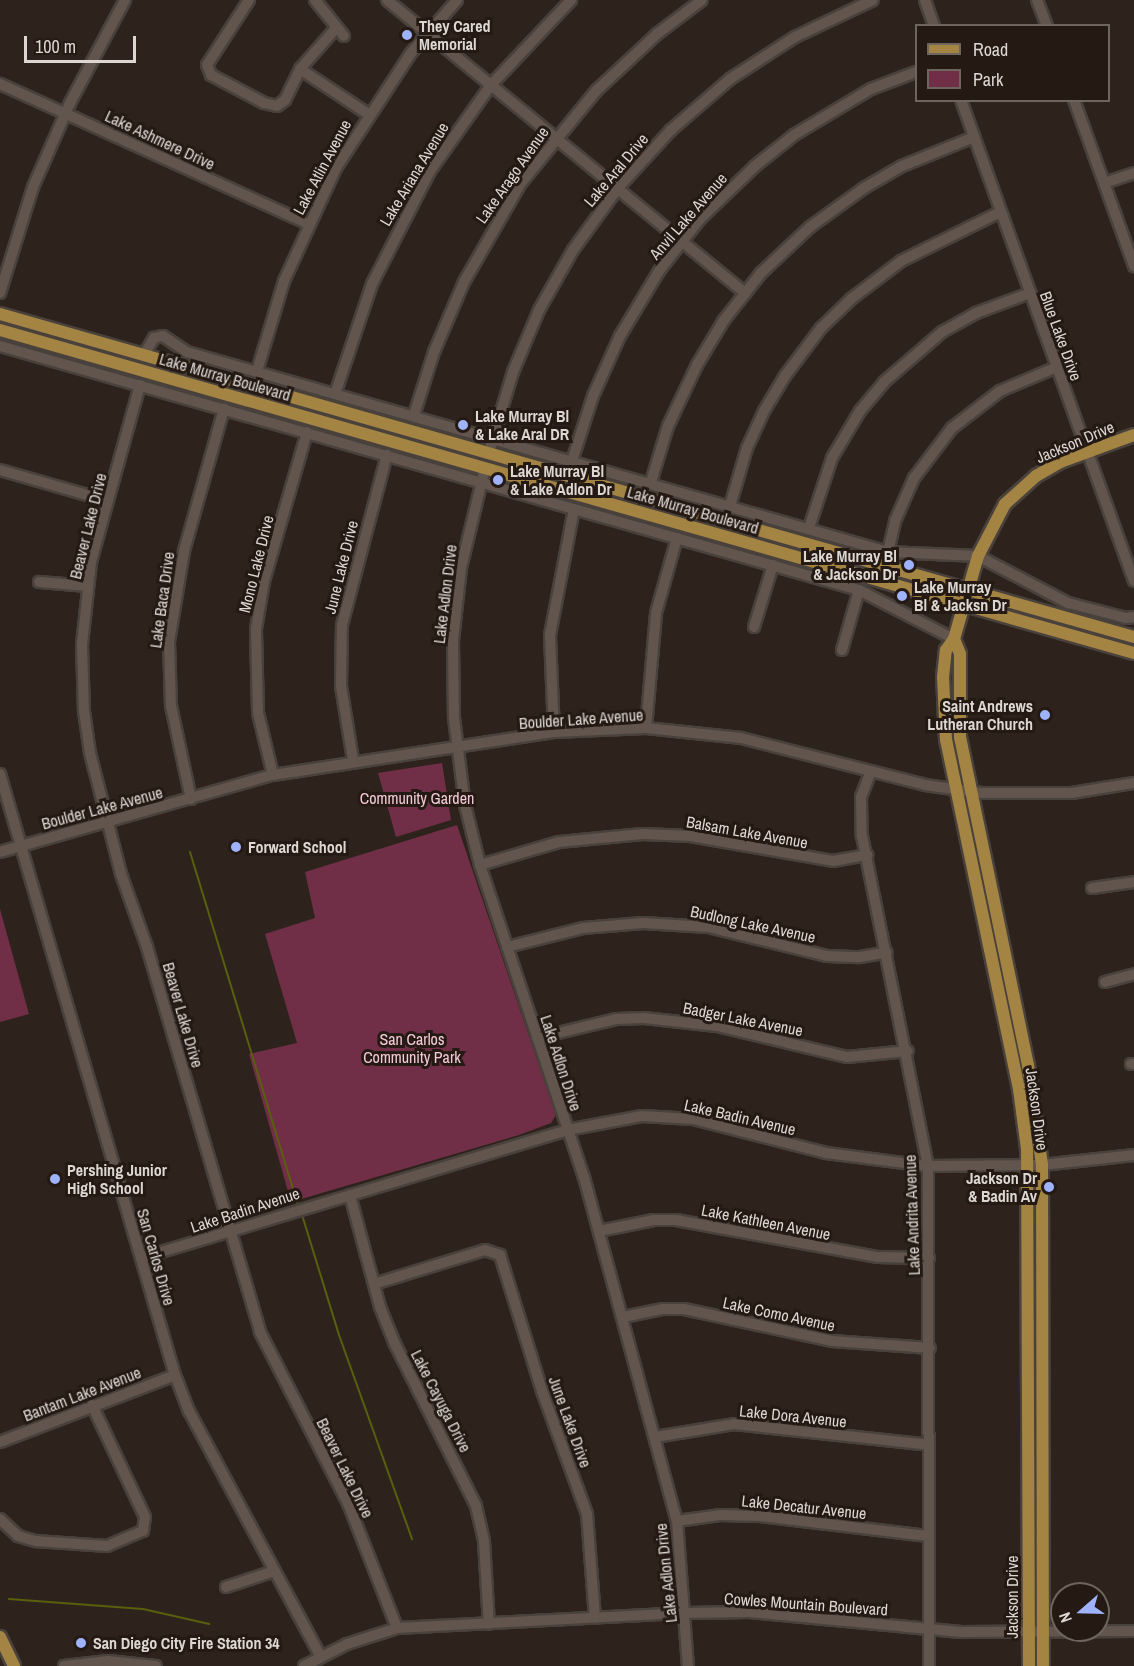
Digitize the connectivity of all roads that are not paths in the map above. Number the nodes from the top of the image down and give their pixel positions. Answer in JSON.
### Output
{"nodes":[{"id":1,"x":125,"y":0,"type":"edge"},
{"id":2,"x":249,"y":0,"type":"edge"},
{"id":3,"x":315,"y":0,"type":"edge"},
{"id":4,"x":387,"y":0,"type":"edge"},
{"id":5,"x":457,"y":0,"type":"edge"},
{"id":6,"x":571,"y":0,"type":"edge"},
{"id":7,"x":702,"y":0,"type":"edge"},
{"id":8,"x":873,"y":0,"type":"edge"},
{"id":9,"x":925,"y":0,"type":"edge"},
{"id":10,"x":1037,"y":0,"type":"edge"},
{"id":11,"x":933,"y":24,"type":"edge"},
{"id":12,"x":1046,"y":24,"type":"edge"},
{"id":13,"x":427,"y":34,"type":"junction"},
{"id":14,"x":300,"y":69,"type":"junction"},
{"id":15,"x":915,"y":72,"type":"edge"},
{"id":16,"x":0,"y":84,"type":"edge"},
{"id":17,"x":491,"y":85,"type":"junction"},
{"id":18,"x":962,"y":102,"type":"edge"},
{"id":19,"x":1075,"y":102,"type":"edge"},
{"id":20,"x":65,"y":113,"type":"junction"},
{"id":21,"x":368,"y":114,"type":"junction"},
{"id":22,"x":974,"y":136,"type":"junction"},
{"id":23,"x":555,"y":137,"type":"junction"},
{"id":24,"x":1134,"y":173,"type":"edge"},
{"id":25,"x":1104,"y":183,"type":"junction"},
{"id":26,"x":618,"y":188,"type":"junction"},
{"id":27,"x":1000,"y":212,"type":"junction"},
{"id":28,"x":308,"y":224,"type":"junction"},
{"id":29,"x":682,"y":241,"type":"junction"},
{"id":30,"x":1134,"y":266,"type":"edge"},
{"id":31,"x":0,"y":293,"type":"edge"},
{"id":32,"x":745,"y":293,"type":"junction"},
{"id":33,"x":1030,"y":293,"type":"junction"},
{"id":34,"x":0,"y":314,"type":"edge"},
{"id":35,"x":0,"y":330,"type":"edge"},
{"id":36,"x":0,"y":346,"type":"edge"},
{"id":37,"x":144,"y":355,"type":"junction"},
{"id":38,"x":1057,"y":367,"type":"junction"},
{"id":39,"x":256,"y":371,"type":"junction"},
{"id":40,"x":140,"y":385,"type":"junction"},
{"id":41,"x":335,"y":394,"type":"junction"},
{"id":42,"x":224,"y":409,"type":"junction"},
{"id":43,"x":414,"y":415,"type":"junction"},
{"id":44,"x":307,"y":432,"type":"junction"},
{"id":45,"x":1134,"y":435,"type":"edge"},
{"id":46,"x":493,"y":438,"type":"junction"},
{"id":47,"x":489,"y":452,"type":"junction"},
{"id":48,"x":1086,"y":452,"type":"junction"},
{"id":49,"x":387,"y":455,"type":"junction"},
{"id":50,"x":513,"y":459,"type":"junction"},
{"id":51,"x":572,"y":461,"type":"junction"},
{"id":52,"x":463,"y":462,"type":"junction"},
{"id":53,"x":485,"y":468,"type":"junction"},
{"id":54,"x":0,"y":470,"type":"edge"},
{"id":55,"x":480,"y":482,"type":"junction"},
{"id":56,"x":651,"y":482,"type":"junction"},
{"id":57,"x":108,"y":501,"type":"junction"},
{"id":58,"x":730,"y":506,"type":"junction"},
{"id":59,"x":574,"y":509,"type":"junction"},
{"id":60,"x":809,"y":528,"type":"junction"},
{"id":61,"x":677,"y":538,"type":"junction"},
{"id":62,"x":888,"y":552,"type":"junction"},
{"id":63,"x":978,"y":556,"type":"junction"},
{"id":64,"x":772,"y":564,"type":"junction"},
{"id":65,"x":1134,"y":581,"type":"edge"},
{"id":66,"x":39,"y":582,"type":"dead end"},
{"id":67,"x":88,"y":586,"type":"junction"},
{"id":68,"x":968,"y":589,"type":"junction"},
{"id":69,"x":859,"y":590,"type":"junction"},
{"id":70,"x":964,"y":604,"type":"junction"},
{"id":71,"x":1134,"y":617,"type":"edge"},
{"id":72,"x":754,"y":627,"type":"dead end"},
{"id":73,"x":1134,"y":637,"type":"edge"},
{"id":74,"x":954,"y":639,"type":"junction"},
{"id":75,"x":842,"y":650,"type":"dead end"},
{"id":76,"x":1134,"y":653,"type":"edge"},
{"id":77,"x":646,"y":728,"type":"junction"},
{"id":78,"x":554,"y":732,"type":"junction"},
{"id":79,"x":457,"y":747,"type":"junction"},
{"id":80,"x":353,"y":760,"type":"junction"},
{"id":81,"x":871,"y":771,"type":"junction"},
{"id":82,"x":0,"y":774,"type":"edge"},
{"id":83,"x":273,"y":775,"type":"junction"},
{"id":84,"x":1134,"y":783,"type":"edge"},
{"id":85,"x":955,"y":789,"type":"junction"},
{"id":86,"x":970,"y":791,"type":"junction"},
{"id":87,"x":191,"y":799,"type":"junction"},
{"id":88,"x":107,"y":823,"type":"junction"},
{"id":89,"x":21,"y":846,"type":"junction"},
{"id":90,"x":0,"y":852,"type":"edge"},
{"id":91,"x":867,"y":855,"type":"junction"},
{"id":92,"x":480,"y":865,"type":"junction"},
{"id":93,"x":1134,"y":882,"type":"edge"},
{"id":94,"x":1092,"y":888,"type":"dead end"},
{"id":95,"x":507,"y":947,"type":"junction"},
{"id":96,"x":886,"y":952,"type":"junction"},
{"id":97,"x":1134,"y":974,"type":"edge"},
{"id":98,"x":1105,"y":982,"type":"dead end"},
{"id":99,"x":537,"y":1038,"type":"junction"},
{"id":100,"x":908,"y":1051,"type":"junction"},
{"id":101,"x":567,"y":1130,"type":"junction"},
{"id":102,"x":1134,"y":1155,"type":"edge"},
{"id":103,"x":1042,"y":1165,"type":"junction"},
{"id":104,"x":928,"y":1166,"type":"junction"},
{"id":105,"x":1028,"y":1166,"type":"junction"},
{"id":106,"x":350,"y":1195,"type":"junction"},
{"id":107,"x":231,"y":1231,"type":"junction"},
{"id":108,"x":599,"y":1231,"type":"junction"},
{"id":109,"x":141,"y":1258,"type":"junction"},
{"id":110,"x":929,"y":1258,"type":"junction"},
{"id":111,"x":374,"y":1284,"type":"junction"},
{"id":112,"x":623,"y":1317,"type":"junction"},
{"id":113,"x":930,"y":1348,"type":"junction"},
{"id":114,"x":175,"y":1375,"type":"junction"},
{"id":115,"x":92,"y":1405,"type":"junction"},
{"id":116,"x":654,"y":1437,"type":"junction"},
{"id":117,"x":0,"y":1442,"type":"edge"},
{"id":118,"x":929,"y":1445,"type":"junction"},
{"id":119,"x":0,"y":1519,"type":"edge"},
{"id":120,"x":677,"y":1521,"type":"junction"},
{"id":121,"x":928,"y":1536,"type":"junction"},
{"id":122,"x":274,"y":1570,"type":"junction"},
{"id":123,"x":226,"y":1587,"type":"dead end"},
{"id":124,"x":686,"y":1613,"type":"junction"},
{"id":125,"x":596,"y":1618,"type":"junction"},
{"id":126,"x":489,"y":1624,"type":"junction"},
{"id":127,"x":397,"y":1628,"type":"junction"},
{"id":128,"x":929,"y":1629,"type":"junction"},
{"id":129,"x":1134,"y":1631,"type":"edge"},
{"id":130,"x":1029,"y":1632,"type":"junction"},
{"id":131,"x":1043,"y":1632,"type":"junction"},
{"id":132,"x":0,"y":1637,"type":"edge"},
{"id":133,"x":321,"y":1657,"type":"junction"},
{"id":134,"x":14,"y":1666,"type":"edge"},
{"id":135,"x":64,"y":1666,"type":"edge"},
{"id":136,"x":156,"y":1666,"type":"edge"},
{"id":137,"x":304,"y":1666,"type":"edge"},
{"id":138,"x":688,"y":1666,"type":"edge"},
{"id":139,"x":929,"y":1666,"type":"edge"},
{"id":140,"x":1029,"y":1666,"type":"edge"},
{"id":141,"x":1043,"y":1666,"type":"edge"}],
"edges":[{"from":1,"to":20,"type":"street"},
{"from":2,"to":14,"type":"street"},
{"from":3,"to":14,"type":"street"},
{"from":4,"to":13,"type":"street"},
{"from":5,"to":13,"type":"street","name":"Lake Atlin Avenue"},
{"from":6,"to":17,"type":"street","name":"Lake Ariana Avenue"},
{"from":7,"to":23,"type":"street","name":"Lake Arago Avenue"},
{"from":8,"to":26,"type":"street","name":"Lake Aral Drive"},
{"from":9,"to":11,"type":"street"},
{"from":10,"to":12,"type":"street"},
{"from":13,"to":17,"type":"street"},
{"from":13,"to":21,"type":"street","name":"Lake Atlin Avenue"},
{"from":14,"to":21,"type":"street"},
{"from":15,"to":29,"type":"street","name":"Anvil Lake Avenue"},
{"from":16,"to":20,"type":"street","name":"Lake Ashmere Drive"},
{"from":17,"to":23,"type":"street"},
{"from":17,"to":41,"type":"street","name":"Lake Ariana Avenue"},
{"from":18,"to":22,"type":"street","name":"Blue Lake Drive"},
{"from":19,"to":25,"type":"street"},
{"from":20,"to":28,"type":"street","name":"Lake Ashmere Drive"},
{"from":20,"to":31,"type":"street"},
{"from":21,"to":28,"type":"street","name":"Lake Atlin Avenue"},
{"from":22,"to":27,"type":"street","name":"Blue Lake Drive"},
{"from":22,"to":32,"type":"street"},
{"from":23,"to":26,"type":"street"},
{"from":23,"to":43,"type":"street","name":"Lake Arago Avenue"},
{"from":24,"to":25,"type":"street"},
{"from":25,"to":30,"type":"street"},
{"from":26,"to":29,"type":"street"},
{"from":26,"to":46,"type":"street","name":"Lake Aral Drive"},
{"from":27,"to":33,"type":"street","name":"Blue Lake Drive"},
{"from":27,"to":58,"type":"street"},
{"from":28,"to":39,"type":"street","name":"Lake Atlin Avenue"},
{"from":29,"to":32,"type":"street"},
{"from":29,"to":51,"type":"street","name":"Anvil Lake Avenue"},
{"from":32,"to":56,"type":"street"},
{"from":33,"to":38,"type":"street","name":"Blue Lake Drive"},
{"from":33,"to":60,"type":"street"},
{"from":34,"to":37,"type":"main road","name":"Lake Murray Boulevard"},
{"from":35,"to":52,"type":"main road","name":"Lake Murray Boulevard"},
{"from":36,"to":40,"type":"street","name":"Lake Murray Boulevard"},
{"from":37,"to":39,"type":"street","name":"Lake Murray Boulevard"},
{"from":37,"to":47,"type":"main road","name":"Lake Murray Boulevard"},
{"from":38,"to":48,"type":"street","name":"Blue Lake Drive"},
{"from":38,"to":62,"type":"street"},
{"from":39,"to":41,"type":"street","name":"Lake Murray Boulevard"},
{"from":40,"to":42,"type":"street","name":"Lake Murray Boulevard"},
{"from":40,"to":57,"type":"street","name":"Beaver Lake Drive"},
{"from":41,"to":43,"type":"street","name":"Lake Murray Boulevard"},
{"from":42,"to":44,"type":"street","name":"Lake Murray Boulevard"},
{"from":42,"to":87,"type":"street","name":"Lake Baca Drive"},
{"from":43,"to":46,"type":"street","name":"Lake Murray Boulevard"},
{"from":44,"to":49,"type":"street","name":"Lake Murray Boulevard"},
{"from":44,"to":83,"type":"street","name":"Mono Lake Drive"},
{"from":45,"to":48,"type":"main road","name":"Jackson Drive"},
{"from":46,"to":47,"type":"street","name":"Lake Aral Drive"},
{"from":46,"to":51,"type":"street","name":"Lake Murray Boulevard"},
{"from":47,"to":50,"type":"main road","name":"Lake Murray Boulevard"},
{"from":47,"to":52,"type":"main road"},
{"from":48,"to":63,"type":"main road","name":"Jackson Drive"},
{"from":48,"to":65,"type":"street","name":"Blue Lake Drive"},
{"from":49,"to":55,"type":"street","name":"Lake Murray Boulevard"},
{"from":49,"to":80,"type":"street","name":"June Lake Drive"},
{"from":50,"to":53,"type":"main road"},
{"from":50,"to":68,"type":"main road","name":"Lake Murray Boulevard"},
{"from":51,"to":56,"type":"street","name":"Lake Murray Boulevard"},
{"from":52,"to":53,"type":"main road","name":"Lake Murray Boulevard"},
{"from":53,"to":55,"type":"street","name":"Lake Adlon Drive"},
{"from":53,"to":70,"type":"main road","name":"Lake Murray Boulevard"},
{"from":54,"to":57,"type":"street"},
{"from":55,"to":59,"type":"street","name":"Lake Murray Boulevard"},
{"from":55,"to":79,"type":"street","name":"Lake Adlon Drive"},
{"from":56,"to":58,"type":"street","name":"Lake Murray Boulevard"},
{"from":57,"to":67,"type":"street","name":"Beaver Lake Drive"},
{"from":58,"to":60,"type":"street","name":"Lake Murray Boulevard"},
{"from":59,"to":61,"type":"street","name":"Lake Murray Boulevard"},
{"from":59,"to":78,"type":"street"},
{"from":60,"to":62,"type":"street","name":"Lake Murray Boulevard"},
{"from":61,"to":64,"type":"street","name":"Lake Murray Boulevard"},
{"from":61,"to":77,"type":"street"},
{"from":62,"to":63,"type":"street","name":"Lake Murray Boulevard"},
{"from":63,"to":68,"type":"main road","name":"Jackson Drive"},
{"from":63,"to":71,"type":"street","name":"Lake Murray Boulevard"},
{"from":64,"to":69,"type":"street","name":"Lake Murray Boulevard"},
{"from":64,"to":72,"type":"street"},
{"from":66,"to":67,"type":"street"},
{"from":67,"to":88,"type":"street","name":"Beaver Lake Drive"},
{"from":68,"to":70,"type":"main road","name":"Jackson Drive"},
{"from":68,"to":73,"type":"main road","name":"Lake Murray Boulevard"},
{"from":69,"to":74,"type":"street","name":"Lake Murray Boulevard"},
{"from":69,"to":75,"type":"street"},
{"from":70,"to":74,"type":"main road","name":"Jackson Drive"},
{"from":70,"to":76,"type":"main road","name":"Lake Murray Boulevard"},
{"from":74,"to":85,"type":"main road","name":"Jackson Drive"},
{"from":74,"to":86,"type":"main road","name":"Jackson Drive"},
{"from":77,"to":78,"type":"street","name":"Boulder Lake Avenue"},
{"from":77,"to":81,"type":"street","name":"Boulder Lake Avenue"},
{"from":78,"to":79,"type":"street","name":"Boulder Lake Avenue"},
{"from":79,"to":80,"type":"street","name":"Boulder Lake Avenue"},
{"from":79,"to":92,"type":"street","name":"Lake Adlon Drive"},
{"from":80,"to":83,"type":"street","name":"Boulder Lake Avenue"},
{"from":81,"to":85,"type":"street","name":"Boulder Lake Avenue"},
{"from":81,"to":91,"type":"street","name":"Lake Andrita Avenue"},
{"from":82,"to":89,"type":"street","name":"San Carlos Drive"},
{"from":83,"to":87,"type":"street","name":"Boulder Lake Avenue"},
{"from":84,"to":86,"type":"street","name":"Boulder Lake Avenue"},
{"from":85,"to":86,"type":"street","name":"Boulder Lake Avenue"},
{"from":85,"to":105,"type":"main road","name":"Jackson Drive"},
{"from":86,"to":103,"type":"main road","name":"Jackson Drive"},
{"from":87,"to":88,"type":"street","name":"Boulder Lake Avenue"},
{"from":88,"to":89,"type":"street","name":"Boulder Lake Avenue"},
{"from":88,"to":107,"type":"street","name":"Beaver Lake Drive"},
{"from":89,"to":90,"type":"street","name":"Boulder Lake Avenue"},
{"from":89,"to":109,"type":"street","name":"San Carlos Drive"},
{"from":91,"to":92,"type":"street","name":"Balsam Lake Avenue"},
{"from":91,"to":96,"type":"street","name":"Lake Andrita Avenue"},
{"from":92,"to":95,"type":"street","name":"Lake Adlon Drive"},
{"from":93,"to":94,"type":"street"},
{"from":95,"to":96,"type":"street","name":"Budlong Lake Avenue"},
{"from":95,"to":99,"type":"street","name":"Lake Adlon Drive"},
{"from":96,"to":100,"type":"street","name":"Lake Andrita Avenue"},
{"from":97,"to":98,"type":"street"},
{"from":99,"to":100,"type":"street","name":"Badger Lake Avenue"},
{"from":99,"to":101,"type":"street","name":"Lake Adlon Drive"},
{"from":100,"to":104,"type":"street","name":"Lake Andrita Avenue"},
{"from":101,"to":104,"type":"street","name":"Lake Badin Avenue"},
{"from":101,"to":106,"type":"street","name":"Lake Badin Avenue"},
{"from":101,"to":108,"type":"street","name":"Lake Adlon Drive"},
{"from":102,"to":103,"type":"street","name":"Lake Badin Avenue"},
{"from":103,"to":105,"type":"street","name":"Lake Badin Avenue"},
{"from":103,"to":131,"type":"main road","name":"Jackson Drive"},
{"from":104,"to":105,"type":"street","name":"Lake Badin Avenue"},
{"from":104,"to":110,"type":"street","name":"Lake Andrita Avenue"},
{"from":105,"to":130,"type":"main road","name":"Jackson Drive"},
{"from":106,"to":107,"type":"street","name":"Lake Badin Avenue"},
{"from":106,"to":111,"type":"street","name":"Lake Cayuga Drive"},
{"from":107,"to":109,"type":"street","name":"Lake Badin Avenue"},
{"from":107,"to":127,"type":"street","name":"Beaver Lake Drive"},
{"from":108,"to":110,"type":"street","name":"Lake Kathleen Avenue"},
{"from":108,"to":112,"type":"street","name":"Lake Adlon Drive"},
{"from":109,"to":114,"type":"street","name":"San Carlos Drive"},
{"from":110,"to":113,"type":"street","name":"Lake Andrita Avenue"},
{"from":111,"to":125,"type":"street","name":"June Lake Drive"},
{"from":111,"to":126,"type":"street","name":"Lake Cayuga Drive"},
{"from":112,"to":113,"type":"street","name":"Lake Como Avenue"},
{"from":112,"to":116,"type":"street","name":"Lake Adlon Drive"},
{"from":113,"to":118,"type":"street","name":"Lake Andrita Avenue"},
{"from":114,"to":115,"type":"street","name":"Bantam Lake Avenue"},
{"from":114,"to":122,"type":"street","name":"San Carlos Drive"},
{"from":115,"to":117,"type":"street","name":"Bantam Lake Avenue"},
{"from":115,"to":119,"type":"street"},
{"from":116,"to":118,"type":"street","name":"Lake Dora Avenue"},
{"from":116,"to":120,"type":"street","name":"Lake Adlon Drive"},
{"from":118,"to":121,"type":"street","name":"Lake Andrita Avenue"},
{"from":120,"to":121,"type":"street","name":"Lake Decatur Avenue"},
{"from":120,"to":124,"type":"street","name":"Lake Adlon Drive"},
{"from":121,"to":128,"type":"street","name":"Lake Andrita Avenue"},
{"from":122,"to":123,"type":"street"},
{"from":122,"to":133,"type":"street","name":"San Carlos Drive"},
{"from":124,"to":125,"type":"street","name":"Cowles Mountain Boulevard"},
{"from":124,"to":128,"type":"street","name":"Cowles Mountain Boulevard"},
{"from":124,"to":138,"type":"street","name":"Lake Adlon Drive"},
{"from":125,"to":126,"type":"street","name":"Cowles Mountain Boulevard"},
{"from":126,"to":127,"type":"street","name":"Cowles Mountain Boulevard"},
{"from":127,"to":133,"type":"street","name":"Cowles Mountain Boulevard"},
{"from":128,"to":130,"type":"street","name":"Cowles Mountain Boulevard"},
{"from":128,"to":139,"type":"street","name":"Lake Andrita Avenue"},
{"from":129,"to":131,"type":"street","name":"Cowles Mountain Boulevard"},
{"from":130,"to":131,"type":"street","name":"Cowles Mountain Boulevard"},
{"from":130,"to":140,"type":"main road","name":"Jackson Drive"},
{"from":131,"to":141,"type":"main road","name":"Jackson Drive"},
{"from":132,"to":134,"type":"main road"},
{"from":133,"to":137,"type":"street","name":"Cowles Mountain Boulevard"},
{"from":135,"to":136,"type":"street"}]}
